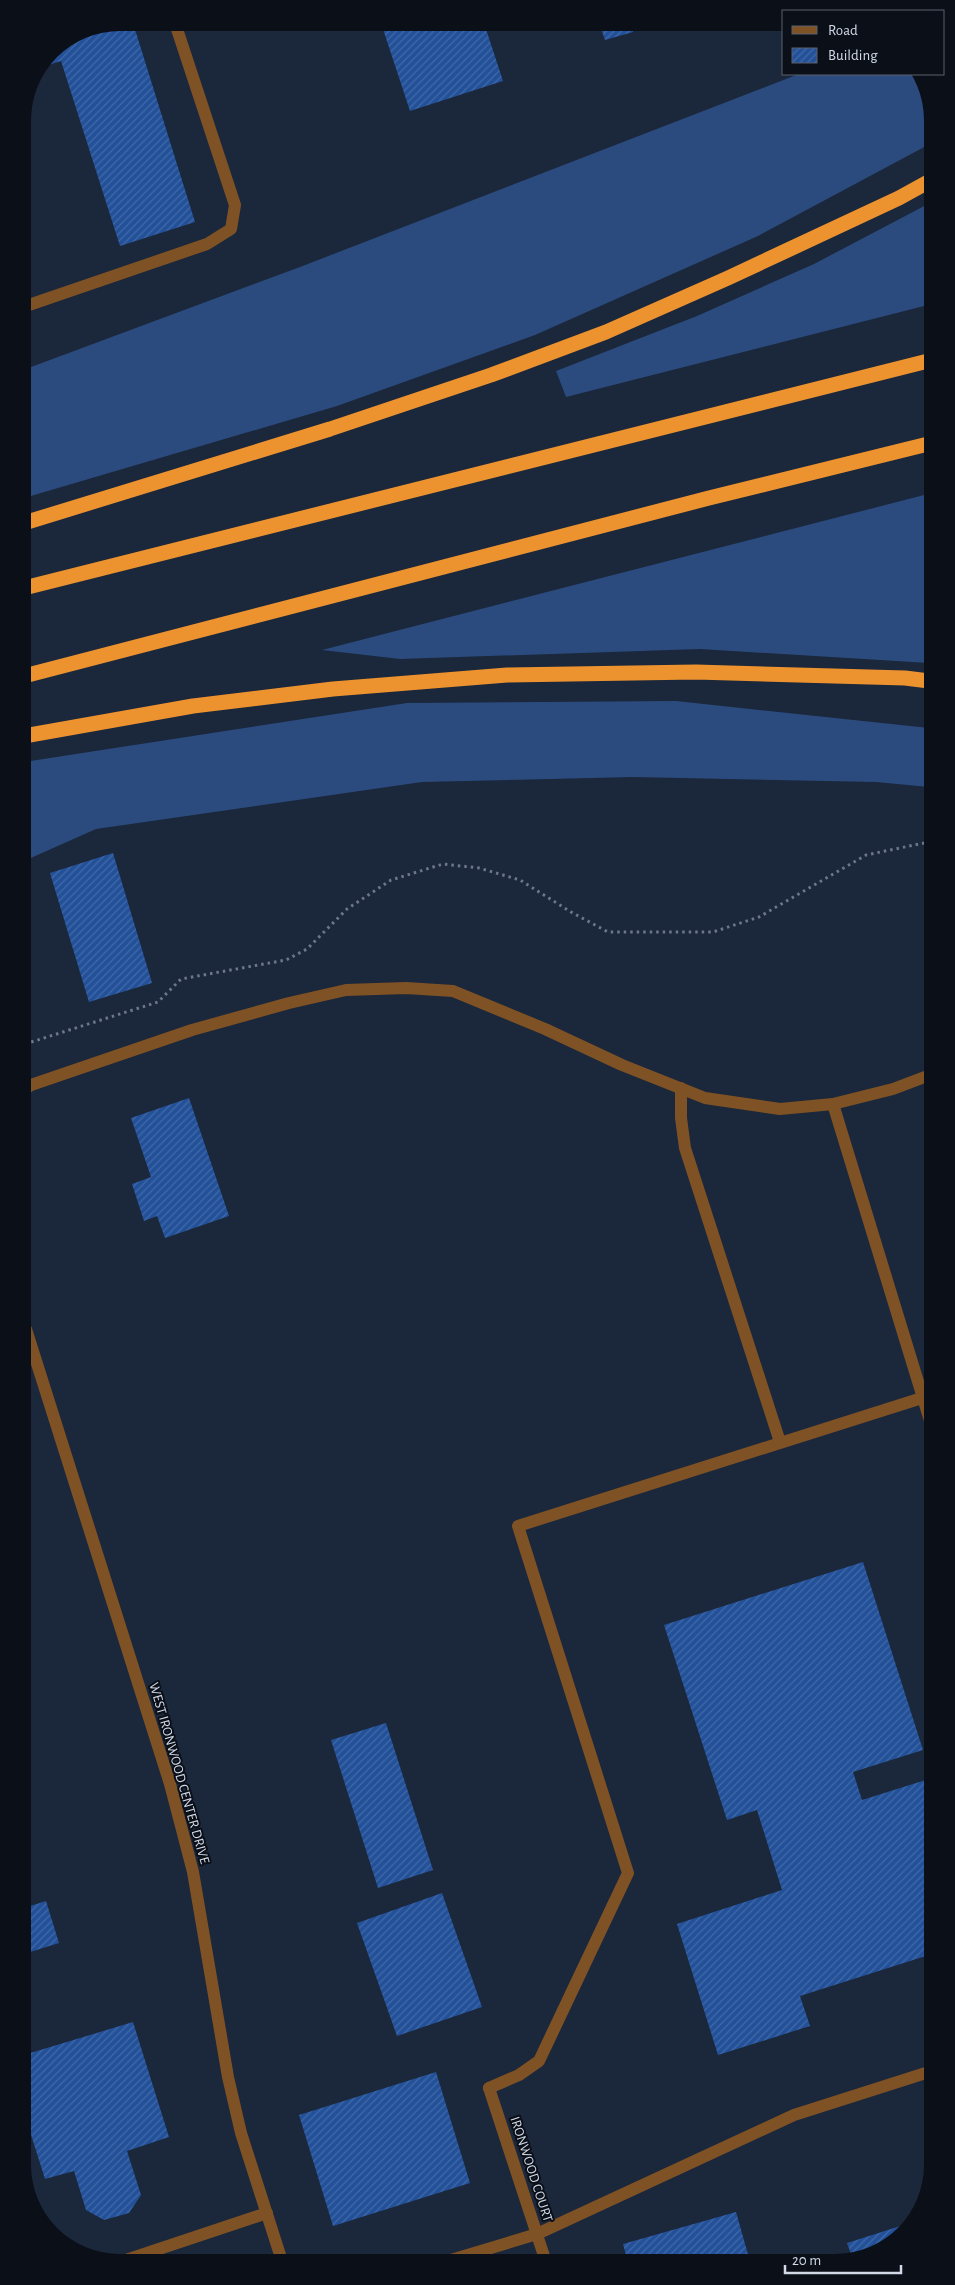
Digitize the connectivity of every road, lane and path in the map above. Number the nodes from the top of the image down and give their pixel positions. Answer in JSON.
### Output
{"nodes":[{"id":1,"x":178,"y":31,"type":"edge"},
{"id":2,"x":924,"y":184,"type":"edge"},
{"id":3,"x":31,"y":303,"type":"edge"},
{"id":4,"x":924,"y":362,"type":"edge"},
{"id":5,"x":924,"y":445,"type":"edge"},
{"id":6,"x":31,"y":521,"type":"edge"},
{"id":7,"x":31,"y":586,"type":"edge"},
{"id":8,"x":31,"y":674,"type":"edge"},
{"id":9,"x":924,"y":680,"type":"edge"},
{"id":10,"x":31,"y":735,"type":"edge"},
{"id":11,"x":924,"y":843,"type":"edge"},
{"id":12,"x":31,"y":1042,"type":"edge"},
{"id":13,"x":924,"y":1077,"type":"edge"},
{"id":14,"x":31,"y":1085,"type":"edge"},
{"id":15,"x":681,"y":1088,"type":"junction"},
{"id":16,"x":833,"y":1104,"type":"junction"},
{"id":17,"x":31,"y":1345,"type":"edge"},
{"id":18,"x":922,"y":1398,"type":"junction"},
{"id":19,"x":924,"y":1404,"type":"edge"},
{"id":20,"x":780,"y":1442,"type":"junction"},
{"id":21,"x":924,"y":2073,"type":"edge"},
{"id":22,"x":267,"y":2213,"type":"junction"},
{"id":23,"x":537,"y":2234,"type":"junction"},
{"id":24,"x":144,"y":2254,"type":"edge"},
{"id":25,"x":280,"y":2254,"type":"edge"},
{"id":26,"x":471,"y":2254,"type":"edge"},
{"id":27,"x":543,"y":2254,"type":"edge"}],
"edges":[{"from":1,"to":3,"type":"street"},
{"from":2,"to":6,"type":"highway"},
{"from":4,"to":7,"type":"highway"},
{"from":5,"to":8,"type":"highway"},
{"from":9,"to":10,"type":"highway"},
{"from":11,"to":12,"type":"path"},
{"from":13,"to":16,"type":"street"},
{"from":14,"to":15,"type":"street"},
{"from":15,"to":16,"type":"street"},
{"from":15,"to":20,"type":"street"},
{"from":16,"to":18,"type":"street"},
{"from":17,"to":22,"type":"street","name":"WEST IRONWOOD CENTER DRIVE"},
{"from":18,"to":19,"type":"street"},
{"from":18,"to":20,"type":"street"},
{"from":20,"to":23,"type":"street","name":"IRONWOOD COURT"},
{"from":21,"to":23,"type":"street"},
{"from":22,"to":24,"type":"street"},
{"from":22,"to":25,"type":"street","name":"WEST IRONWOOD CENTER DRIVE"},
{"from":23,"to":26,"type":"street"},
{"from":23,"to":27,"type":"street","name":"IRONWOOD COURT"}]}
